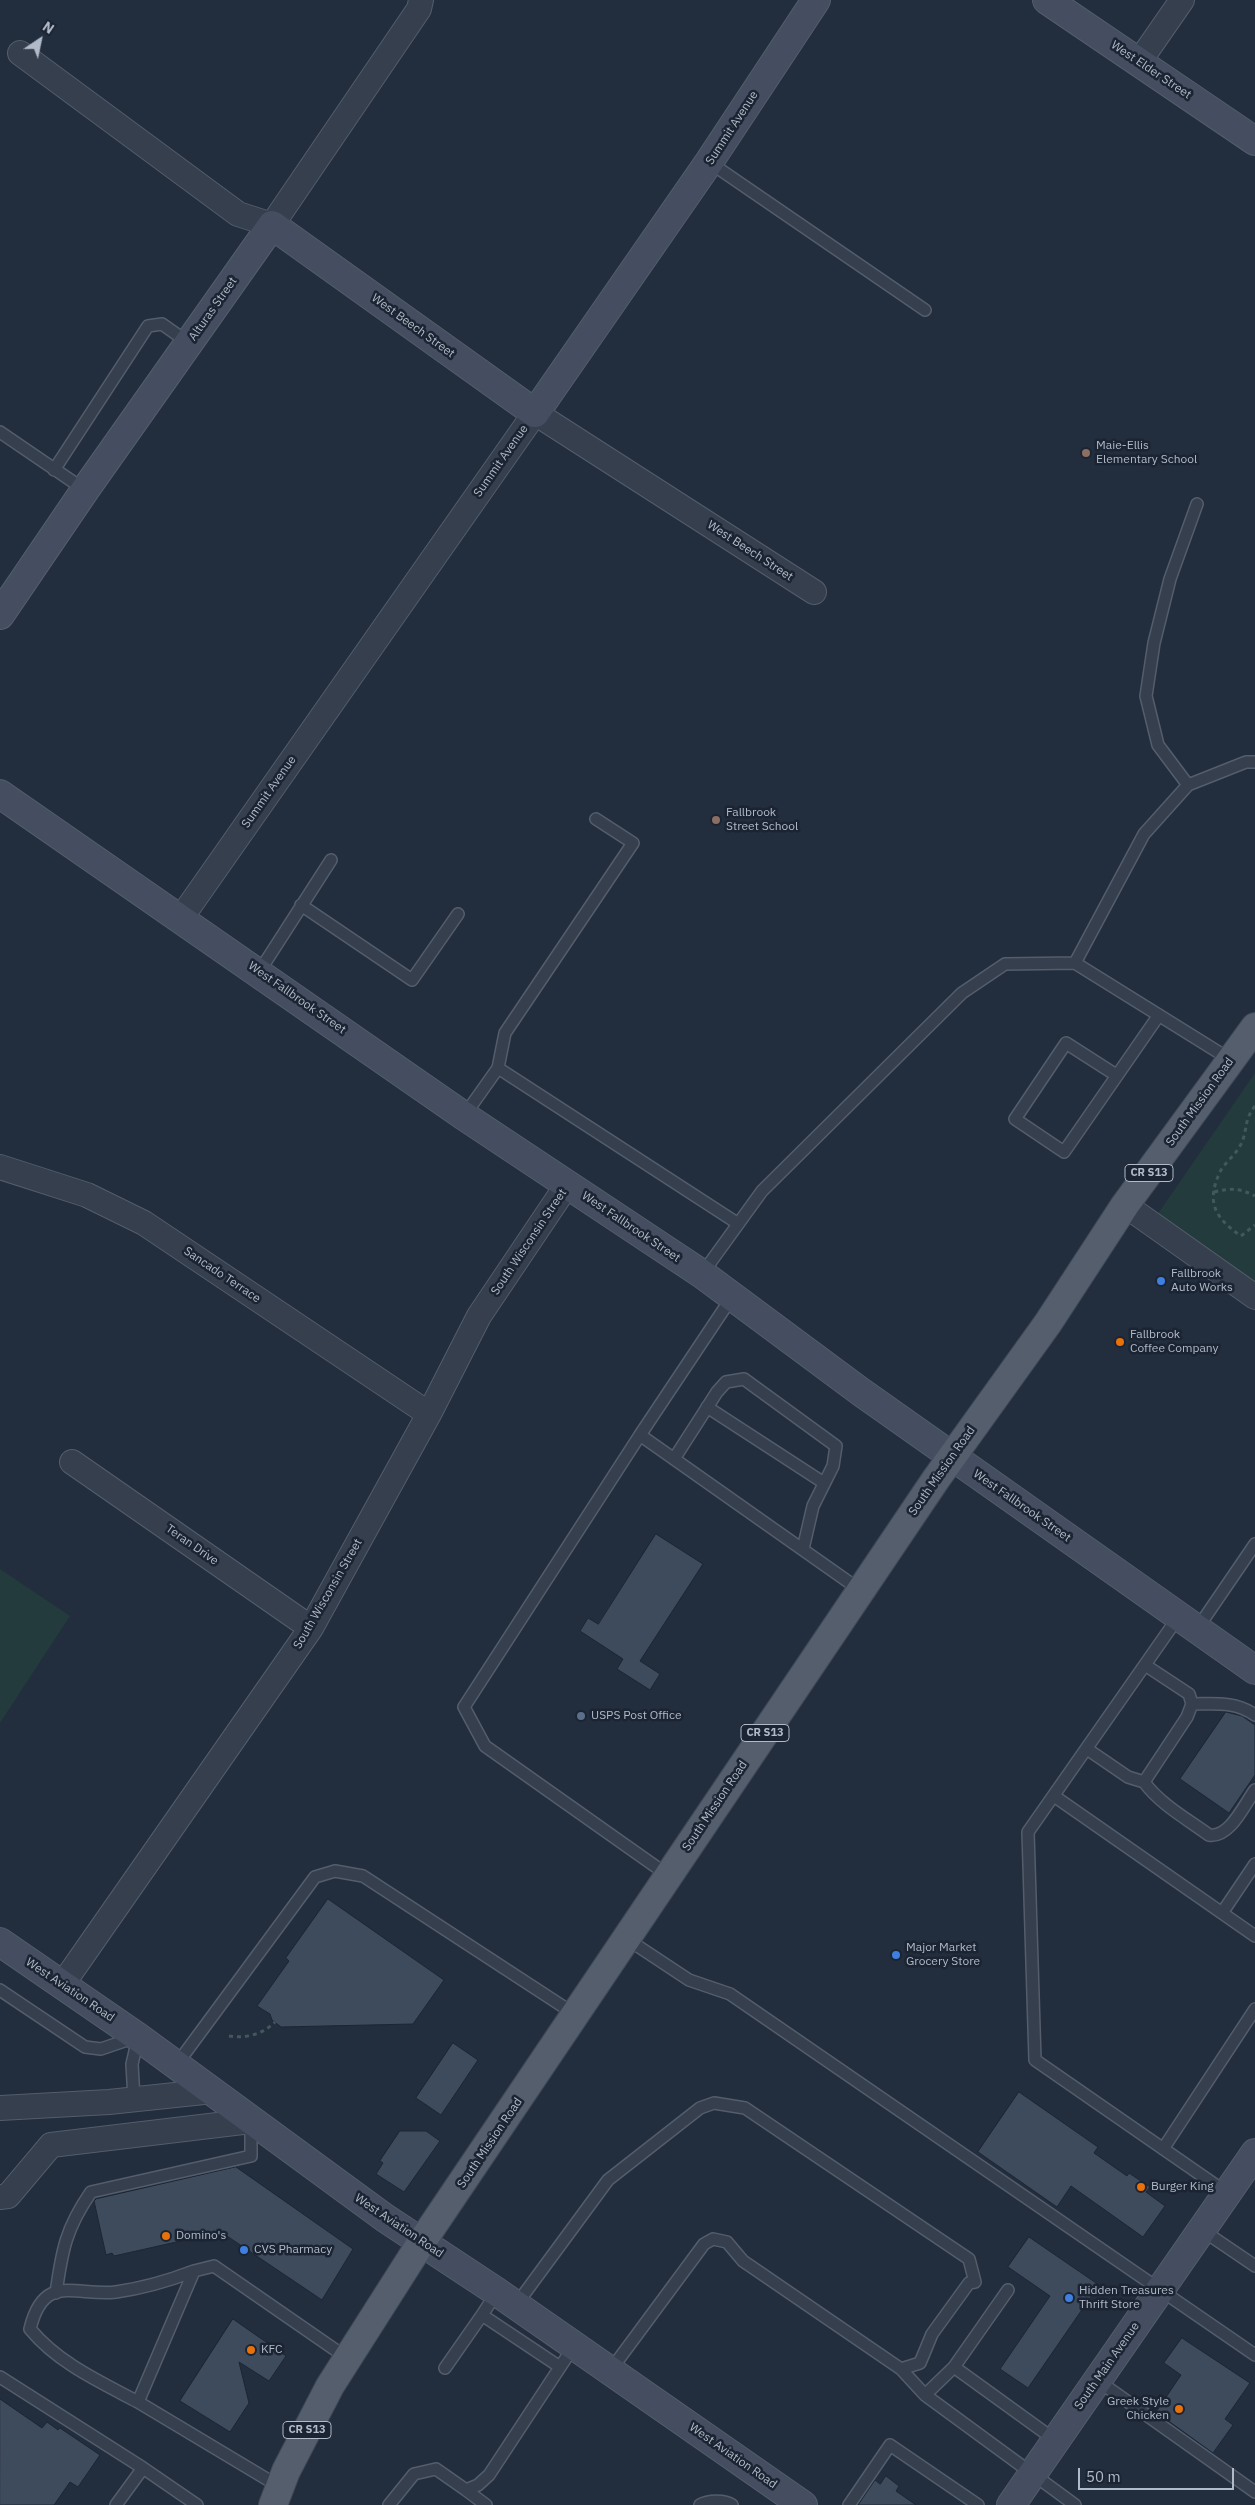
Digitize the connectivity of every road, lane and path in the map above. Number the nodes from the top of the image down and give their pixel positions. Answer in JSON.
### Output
{"nodes":[{"id":1,"x":421,"y":0,"type":"edge"},
{"id":2,"x":816,"y":0,"type":"edge"},
{"id":3,"x":1047,"y":0,"type":"edge"},
{"id":4,"x":1182,"y":0,"type":"edge"},
{"id":5,"x":20,"y":54,"type":"dead end"},
{"id":6,"x":1139,"y":62,"type":"junction"},
{"id":7,"x":1255,"y":141,"type":"edge"},
{"id":8,"x":709,"y":162,"type":"junction"},
{"id":9,"x":272,"y":225,"type":"junction"},
{"id":10,"x":926,"y":310,"type":"dead end"},
{"id":11,"x":190,"y":344,"type":"junction"},
{"id":12,"x":535,"y":413,"type":"junction"},
{"id":13,"x":0,"y":432,"type":"edge"},
{"id":14,"x":54,"y":470,"type":"junction"},
{"id":15,"x":85,"y":490,"type":"junction"},
{"id":16,"x":1197,"y":504,"type":"dead end"},
{"id":17,"x":814,"y":592,"type":"dead end"},
{"id":18,"x":0,"y":615,"type":"edge"},
{"id":19,"x":1255,"y":762,"type":"edge"},
{"id":20,"x":1188,"y":785,"type":"junction"},
{"id":21,"x":0,"y":794,"type":"edge"},
{"id":22,"x":596,"y":818,"type":"dead end"},
{"id":23,"x":331,"y":860,"type":"dead end"},
{"id":24,"x":301,"y":906,"type":"junction"},
{"id":25,"x":458,"y":914,"type":"dead end"},
{"id":26,"x":181,"y":918,"type":"junction"},
{"id":27,"x":1075,"y":963,"type":"junction"},
{"id":28,"x":259,"y":972,"type":"junction"},
{"id":29,"x":1159,"y":1015,"type":"junction"},
{"id":30,"x":1255,"y":1027,"type":"edge"},
{"id":31,"x":1231,"y":1060,"type":"junction"},
{"id":32,"x":498,"y":1068,"type":"junction"},
{"id":33,"x":1116,"y":1075,"type":"junction"},
{"id":34,"x":1255,"y":1106,"type":"edge"},
{"id":35,"x":464,"y":1116,"type":"junction"},
{"id":36,"x":0,"y":1167,"type":"edge"},
{"id":37,"x":567,"y":1185,"type":"junction"},
{"id":38,"x":1214,"y":1192,"type":"junction"},
{"id":39,"x":1255,"y":1196,"type":"edge"},
{"id":40,"x":1125,"y":1205,"type":"junction"},
{"id":41,"x":737,"y":1223,"type":"junction"},
{"id":42,"x":1255,"y":1225,"type":"edge"},
{"id":43,"x":702,"y":1274,"type":"junction"},
{"id":44,"x":732,"y":1297,"type":"junction"},
{"id":45,"x":1255,"y":1297,"type":"edge"},
{"id":46,"x":707,"y":1407,"type":"junction"},
{"id":47,"x":430,"y":1414,"type":"junction"},
{"id":48,"x":640,"y":1435,"type":"junction"},
{"id":49,"x":952,"y":1457,"type":"junction"},
{"id":50,"x":674,"y":1459,"type":"junction"},
{"id":51,"x":72,"y":1462,"type":"dead end"},
{"id":52,"x":824,"y":1483,"type":"junction"},
{"id":53,"x":1255,"y":1544,"type":"edge"},
{"id":54,"x":803,"y":1549,"type":"junction"},
{"id":55,"x":860,"y":1590,"type":"junction"},
{"id":56,"x":1188,"y":1622,"type":"junction"},
{"id":57,"x":311,"y":1628,"type":"junction"},
{"id":58,"x":1145,"y":1665,"type":"junction"},
{"id":59,"x":1255,"y":1670,"type":"edge"},
{"id":60,"x":1192,"y":1704,"type":"junction"},
{"id":61,"x":1255,"y":1715,"type":"edge"},
{"id":62,"x":1087,"y":1749,"type":"junction"},
{"id":63,"x":1144,"y":1782,"type":"junction"},
{"id":64,"x":1255,"y":1790,"type":"edge"},
{"id":65,"x":1054,"y":1796,"type":"junction"},
{"id":66,"x":1255,"y":1864,"type":"edge"},
{"id":67,"x":669,"y":1876,"type":"junction"},
{"id":68,"x":1222,"y":1913,"type":"junction"},
{"id":69,"x":1255,"y":1936,"type":"edge"},
{"id":70,"x":627,"y":1939,"type":"junction"},
{"id":71,"x":0,"y":1942,"type":"edge"},
{"id":72,"x":62,"y":1985,"type":"junction"},
{"id":73,"x":0,"y":1990,"type":"edge"},
{"id":74,"x":1255,"y":2009,"type":"edge"},
{"id":75,"x":576,"y":2015,"type":"junction"},
{"id":76,"x":275,"y":2022,"type":"dead end"},
{"id":77,"x":230,"y":2036,"type":"dead end"},
{"id":78,"x":138,"y":2037,"type":"junction"},
{"id":79,"x":177,"y":2064,"type":"junction"},
{"id":80,"x":213,"y":2091,"type":"junction"},
{"id":81,"x":134,"y":2099,"type":"junction"},
{"id":82,"x":0,"y":2108,"type":"edge"},
{"id":83,"x":251,"y":2121,"type":"junction"},
{"id":84,"x":1163,"y":2149,"type":"junction"},
{"id":85,"x":1255,"y":2153,"type":"edge"},
{"id":86,"x":1227,"y":2194,"type":"junction"},
{"id":87,"x":0,"y":2197,"type":"edge"},
{"id":88,"x":1202,"y":2230,"type":"junction"},
{"id":89,"x":421,"y":2243,"type":"junction"},
{"id":90,"x":1255,"y":2266,"type":"edge"},
{"id":91,"x":194,"y":2271,"type":"junction"},
{"id":92,"x":1008,"y":2290,"type":"dead end"},
{"id":93,"x":1160,"y":2290,"type":"junction"},
{"id":94,"x":56,"y":2293,"type":"junction"},
{"id":95,"x":506,"y":2299,"type":"junction"},
{"id":96,"x":482,"y":2315,"type":"junction"},
{"id":97,"x":567,"y":2356,"type":"junction"},
{"id":98,"x":1255,"y":2356,"type":"edge"},
{"id":99,"x":349,"y":2359,"type":"junction"},
{"id":100,"x":954,"y":2367,"type":"junction"},
{"id":101,"x":445,"y":2368,"type":"dead end"},
{"id":102,"x":901,"y":2369,"type":"junction"},
{"id":103,"x":610,"y":2371,"type":"junction"},
{"id":104,"x":0,"y":2377,"type":"edge"},
{"id":105,"x":1097,"y":2380,"type":"junction"},
{"id":106,"x":925,"y":2395,"type":"junction"},
{"id":107,"x":138,"y":2402,"type":"junction"},
{"id":108,"x":1056,"y":2440,"type":"junction"},
{"id":109,"x":142,"y":2468,"type":"junction"},
{"id":110,"x":1032,"y":2475,"type":"junction"},
{"id":111,"x":466,"y":2490,"type":"junction"},
{"id":112,"x":1255,"y":2492,"type":"edge"},
{"id":113,"x":276,"y":2496,"type":"edge"},
{"id":114,"x":789,"y":2498,"type":"edge"},
{"id":115,"x":116,"y":2505,"type":"edge"},
{"id":116,"x":197,"y":2505,"type":"edge"},
{"id":117,"x":390,"y":2505,"type":"edge"},
{"id":118,"x":486,"y":2505,"type":"edge"},
{"id":119,"x":700,"y":2505,"type":"edge"},
{"id":120,"x":732,"y":2505,"type":"edge"},
{"id":121,"x":849,"y":2505,"type":"edge"},
{"id":122,"x":978,"y":2505,"type":"edge"},
{"id":123,"x":1011,"y":2505,"type":"edge"},
{"id":124,"x":1075,"y":2505,"type":"edge"}],
"edges":[{"from":1,"to":9,"type":"street","name":"Alturas Street"},
{"from":2,"to":8,"type":"street","name":"Summit Avenue"},
{"from":3,"to":6,"type":"street","name":"West Elder Street"},
{"from":4,"to":6,"type":"street"},
{"from":5,"to":9,"type":"street","name":"West Beech Street"},
{"from":6,"to":7,"type":"street","name":"West Elder Street"},
{"from":8,"to":10,"type":"lane"},
{"from":8,"to":12,"type":"street","name":"Summit Avenue"},
{"from":9,"to":11,"type":"street","name":"Alturas Street"},
{"from":9,"to":12,"type":"street","name":"West Beech Street"},
{"from":11,"to":14,"type":"lane"},
{"from":11,"to":15,"type":"street","name":"Alturas Street"},
{"from":12,"to":17,"type":"street","name":"West Beech Street"},
{"from":12,"to":26,"type":"street","name":"Summit Avenue"},
{"from":13,"to":14,"type":"lane"},
{"from":14,"to":15,"type":"lane"},
{"from":15,"to":18,"type":"street","name":"Alturas Street"},
{"from":16,"to":20,"type":"lane"},
{"from":19,"to":20,"type":"lane"},
{"from":20,"to":27,"type":"lane"},
{"from":21,"to":26,"type":"street","name":"West Fallbrook Street"},
{"from":22,"to":32,"type":"lane"},
{"from":23,"to":24,"type":"lane"},
{"from":24,"to":25,"type":"lane"},
{"from":24,"to":28,"type":"lane"},
{"from":26,"to":28,"type":"street","name":"West Fallbrook Street"},
{"from":27,"to":29,"type":"lane"},
{"from":27,"to":41,"type":"lane"},
{"from":28,"to":35,"type":"street","name":"West Fallbrook Street"},
{"from":29,"to":31,"type":"lane"},
{"from":29,"to":33,"type":"lane"},
{"from":30,"to":31,"type":"main road","name":"South Mission Road","number":"CR S13"},
{"from":31,"to":40,"type":"main road","name":"South Mission Road","number":"CR S13"},
{"from":32,"to":35,"type":"lane"},
{"from":32,"to":41,"type":"lane"},
{"from":33,"to":33,"type":"lane"},
{"from":34,"to":38,"type":"path"},
{"from":35,"to":37,"type":"street","name":"West Fallbrook Street"},
{"from":36,"to":47,"type":"street","name":"Sancado Terrace"},
{"from":37,"to":43,"type":"street","name":"West Fallbrook Street"},
{"from":37,"to":47,"type":"street","name":"South Wisconsin Street"},
{"from":38,"to":39,"type":"path"},
{"from":38,"to":42,"type":"path"},
{"from":40,"to":45,"type":"street"},
{"from":40,"to":49,"type":"main road","name":"South Mission Road","number":"CR S13"},
{"from":41,"to":43,"type":"lane"},
{"from":43,"to":44,"type":"street","name":"West Fallbrook Street"},
{"from":44,"to":48,"type":"lane"},
{"from":44,"to":49,"type":"street","name":"West Fallbrook Street"},
{"from":46,"to":50,"type":"lane"},
{"from":46,"to":52,"type":"lane"},
{"from":46,"to":52,"type":"lane"},
{"from":47,"to":57,"type":"street","name":"South Wisconsin Street"},
{"from":48,"to":50,"type":"lane"},
{"from":48,"to":67,"type":"lane"},
{"from":49,"to":55,"type":"main road","name":"South Mission Road","number":"CR S13"},
{"from":49,"to":56,"type":"street","name":"West Fallbrook Street"},
{"from":50,"to":54,"type":"lane"},
{"from":51,"to":57,"type":"street","name":"Teran Drive"},
{"from":52,"to":54,"type":"lane"},
{"from":53,"to":56,"type":"lane"},
{"from":54,"to":55,"type":"lane"},
{"from":55,"to":67,"type":"main road","name":"South Mission Road","number":"CR S13"},
{"from":56,"to":58,"type":"lane"},
{"from":56,"to":59,"type":"street","name":"West Fallbrook Street"},
{"from":57,"to":72,"type":"street","name":"South Wisconsin Street"},
{"from":58,"to":60,"type":"lane"},
{"from":58,"to":62,"type":"lane"},
{"from":60,"to":61,"type":"lane"},
{"from":60,"to":63,"type":"lane"},
{"from":62,"to":63,"type":"lane"},
{"from":62,"to":65,"type":"lane"},
{"from":63,"to":64,"type":"lane"},
{"from":65,"to":68,"type":"lane"},
{"from":65,"to":84,"type":"lane"},
{"from":66,"to":68,"type":"lane"},
{"from":67,"to":70,"type":"main road","name":"South Mission Road","number":"CR S13"},
{"from":68,"to":69,"type":"lane"},
{"from":70,"to":75,"type":"main road","name":"South Mission Road","number":"CR S13"},
{"from":70,"to":93,"type":"lane"},
{"from":71,"to":72,"type":"street","name":"West Aviation Road"},
{"from":72,"to":78,"type":"street","name":"West Aviation Road"},
{"from":73,"to":78,"type":"lane"},
{"from":74,"to":84,"type":"lane"},
{"from":75,"to":79,"type":"lane"},
{"from":75,"to":89,"type":"main road","name":"South Mission Road","number":"CR S13"},
{"from":76,"to":77,"type":"path"},
{"from":78,"to":79,"type":"street","name":"West Aviation Road"},
{"from":78,"to":81,"type":"lane"},
{"from":79,"to":80,"type":"street","name":"West Aviation Road"},
{"from":80,"to":81,"type":"street"},
{"from":80,"to":83,"type":"street","name":"West Aviation Road"},
{"from":81,"to":82,"type":"street"},
{"from":83,"to":87,"type":"street"},
{"from":83,"to":89,"type":"street","name":"West Aviation Road"},
{"from":83,"to":94,"type":"lane"},
{"from":84,"to":86,"type":"lane"},
{"from":85,"to":86,"type":"street","name":"South Main Avenue"},
{"from":86,"to":88,"type":"street","name":"South Main Avenue"},
{"from":88,"to":90,"type":"lane"},
{"from":88,"to":93,"type":"street","name":"South Main Avenue"},
{"from":89,"to":95,"type":"street","name":"West Aviation Road"},
{"from":89,"to":99,"type":"main road","name":"South Mission Road","number":"CR S13"},
{"from":91,"to":94,"type":"lane"},
{"from":91,"to":99,"type":"lane"},
{"from":91,"to":107,"type":"lane"},
{"from":92,"to":100,"type":"lane"},
{"from":93,"to":98,"type":"lane"},
{"from":93,"to":105,"type":"street","name":"South Main Avenue"},
{"from":94,"to":107,"type":"lane"},
{"from":95,"to":96,"type":"lane"},
{"from":95,"to":97,"type":"street","name":"West Aviation Road"},
{"from":95,"to":102,"type":"lane"},
{"from":96,"to":97,"type":"lane"},
{"from":96,"to":101,"type":"lane"},
{"from":97,"to":103,"type":"street","name":"West Aviation Road"},
{"from":97,"to":111,"type":"lane"},
{"from":99,"to":113,"type":"main road","name":"South Mission Road","number":"CR S13"},
{"from":100,"to":106,"type":"lane"},
{"from":100,"to":108,"type":"lane"},
{"from":102,"to":103,"type":"lane"},
{"from":102,"to":106,"type":"lane"},
{"from":103,"to":114,"type":"street","name":"West Aviation Road"},
{"from":104,"to":109,"type":"lane"},
{"from":105,"to":108,"type":"street","name":"South Main Avenue"},
{"from":105,"to":112,"type":"lane"},
{"from":106,"to":110,"type":"lane"},
{"from":107,"to":113,"type":"lane"},
{"from":108,"to":110,"type":"street","name":"South Main Avenue"},
{"from":109,"to":115,"type":"lane"},
{"from":109,"to":116,"type":"lane"},
{"from":110,"to":123,"type":"street","name":"South Main Avenue"},
{"from":110,"to":124,"type":"lane"},
{"from":111,"to":117,"type":"lane"},
{"from":111,"to":118,"type":"lane"},
{"from":119,"to":120,"type":"lane"},
{"from":121,"to":122,"type":"lane"}]}
